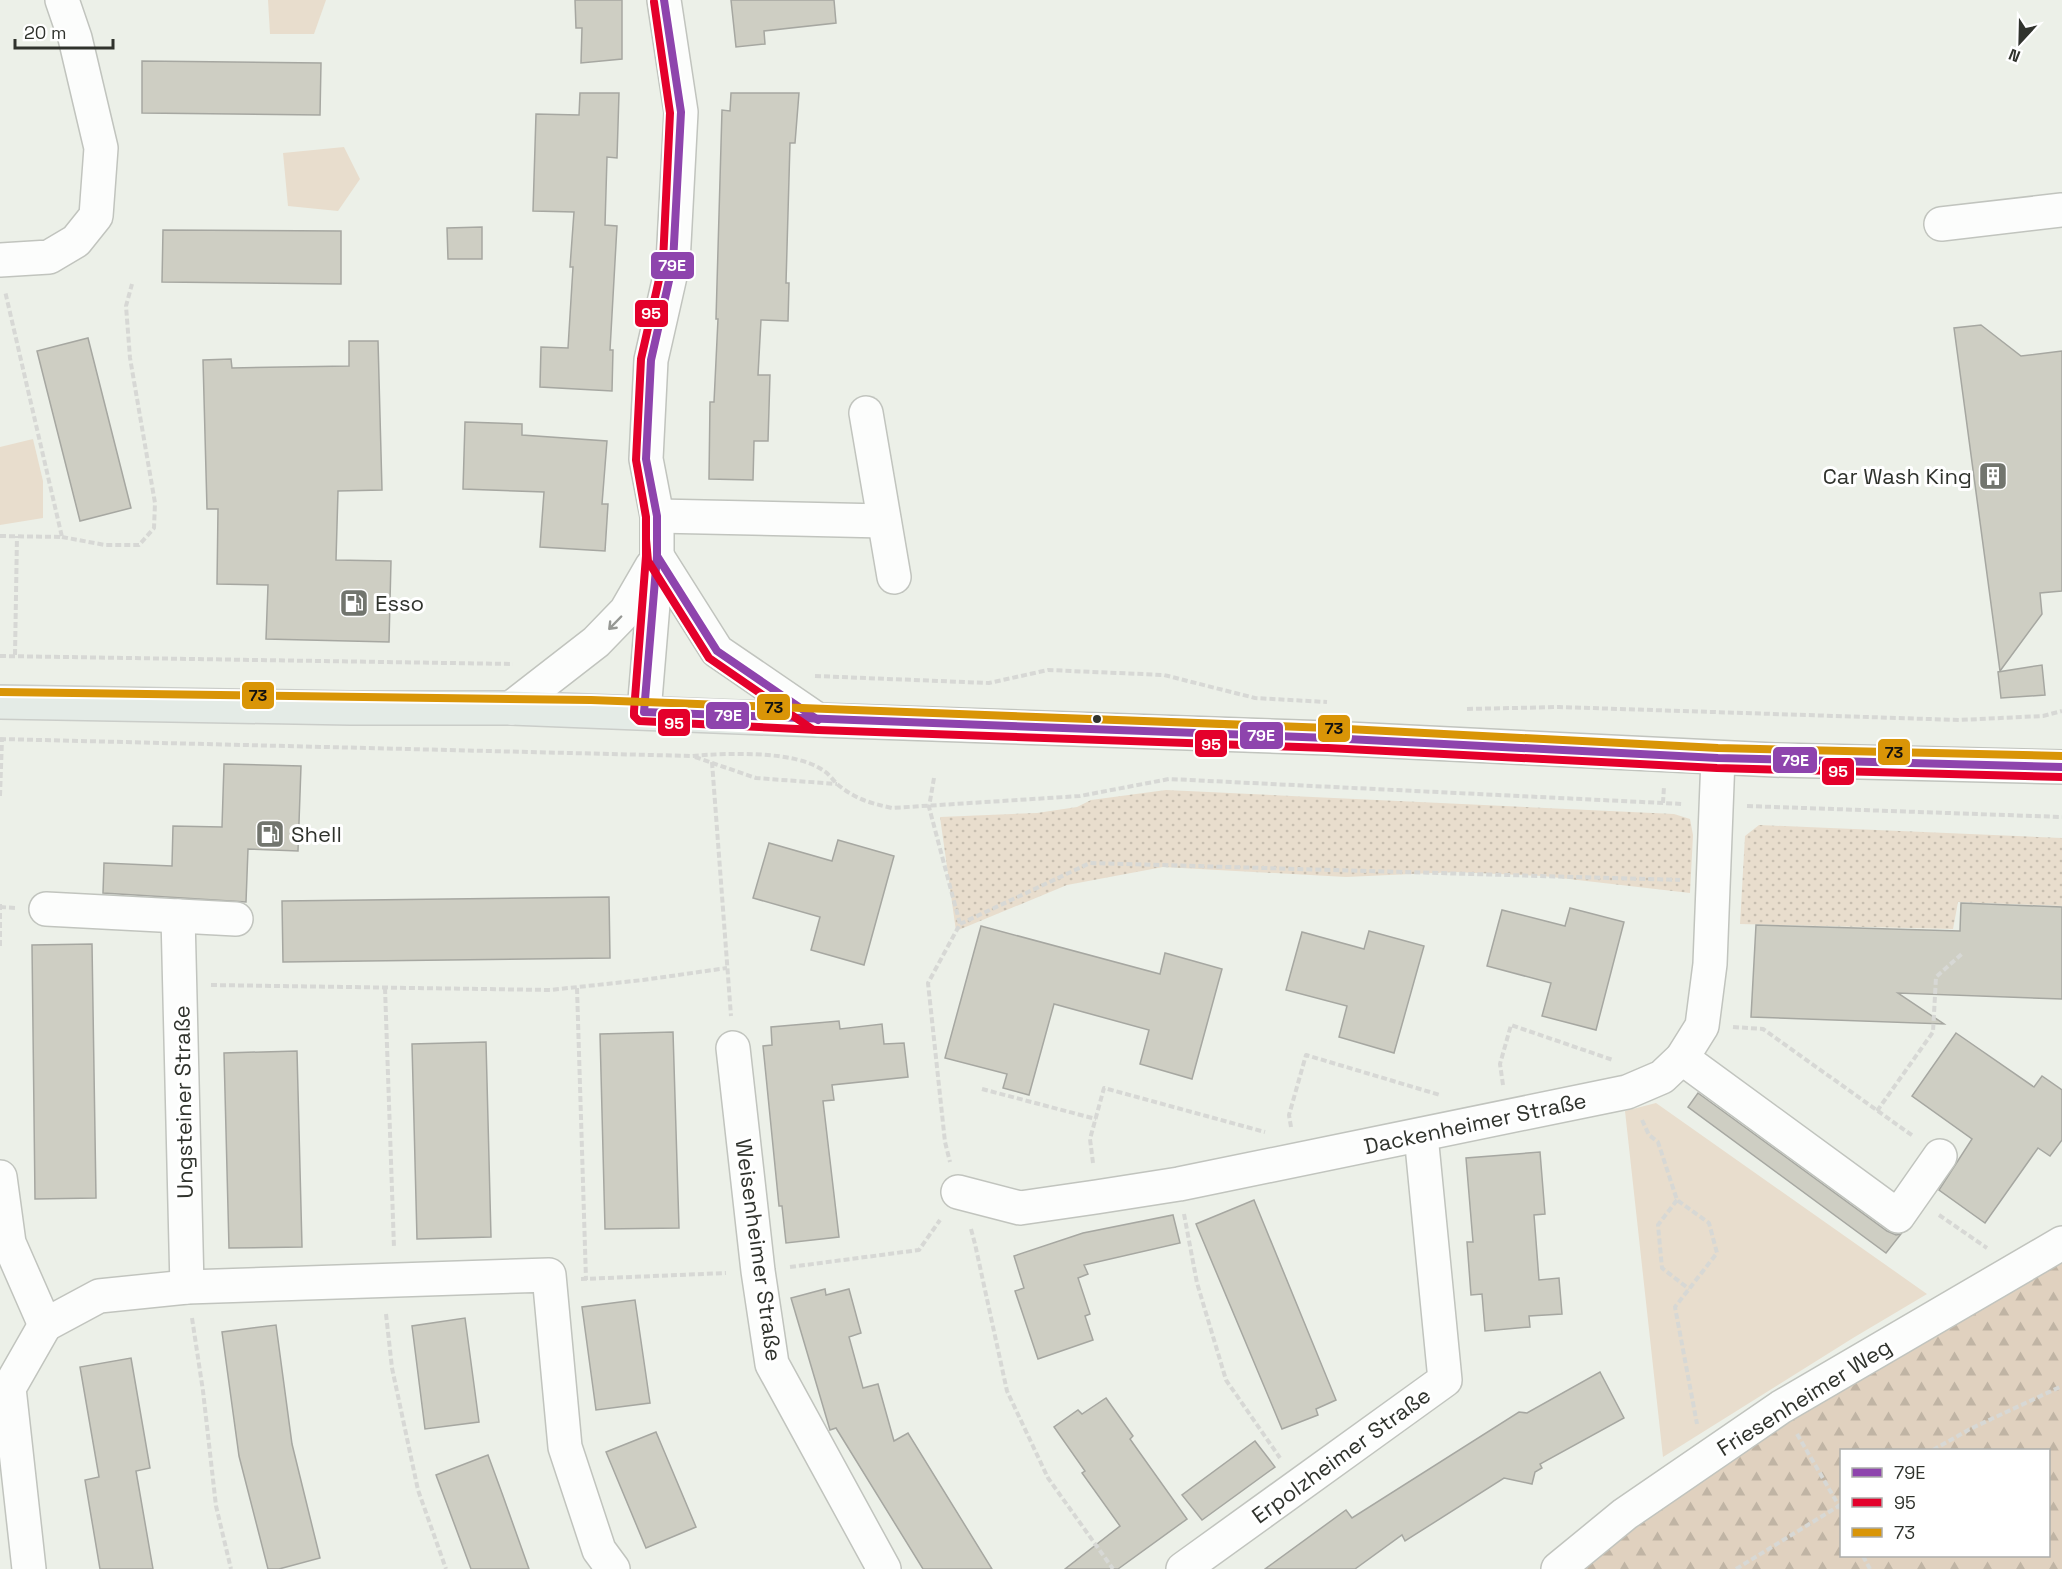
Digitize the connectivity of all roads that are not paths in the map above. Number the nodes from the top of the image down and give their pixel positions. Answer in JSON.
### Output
{"nodes":[{"id":1,"x":62,"y":0,"type":"edge"},
{"id":2,"x":664,"y":0,"type":"edge"},
{"id":3,"x":2062,"y":210,"type":"edge"},
{"id":4,"x":1941,"y":224,"type":"dead end"},
{"id":5,"x":3,"y":275,"type":"edge"},
{"id":6,"x":866,"y":413,"type":"dead end"},
{"id":7,"x":657,"y":516,"type":"junction"},
{"id":8,"x":884,"y":521,"type":"junction"},
{"id":9,"x":657,"y":556,"type":"junction"},
{"id":10,"x":894,"y":577,"type":"dead end"},
{"id":11,"x":0,"y":702,"type":"edge"},
{"id":12,"x":511,"y":708,"type":"junction"},
{"id":13,"x":644,"y":712,"type":"junction"},
{"id":14,"x":818,"y":720,"type":"junction"},
{"id":15,"x":2062,"y":742,"type":"edge"},
{"id":16,"x":1718,"y":758,"type":"junction"},
{"id":17,"x":2005,"y":765,"type":"junction"},
{"id":18,"x":2062,"y":767,"type":"edge"},
{"id":19,"x":46,"y":909,"type":"dead end"},
{"id":20,"x":178,"y":916,"type":"junction"},
{"id":21,"x":236,"y":919,"type":"dead end"},
{"id":22,"x":733,"y":1048,"type":"road end"},
{"id":23,"x":1682,"y":1058,"type":"junction"},
{"id":24,"x":1421,"y":1135,"type":"junction"},
{"id":25,"x":1940,"y":1156,"type":"road end"},
{"id":26,"x":0,"y":1177,"type":"edge"},
{"id":27,"x":958,"y":1192,"type":"road end"},
{"id":28,"x":2062,"y":1243,"type":"edge"},
{"id":29,"x":187,"y":1287,"type":"junction"},
{"id":30,"x":45,"y":1325,"type":"junction"},
{"id":31,"x":8,"y":1437,"type":"edge"},
{"id":32,"x":29,"y":1569,"type":"edge"},
{"id":33,"x":613,"y":1569,"type":"edge"},
{"id":34,"x":884,"y":1569,"type":"edge"},
{"id":35,"x":1183,"y":1569,"type":"edge"},
{"id":36,"x":1558,"y":1569,"type":"edge"}],
"edges":[{"from":1,"to":5,"type":"street"},
{"from":2,"to":7,"type":"street"},
{"from":3,"to":4,"type":"street"},
{"from":6,"to":8,"type":"street"},
{"from":7,"to":8,"type":"street"},
{"from":7,"to":9,"type":"street"},
{"from":8,"to":10,"type":"street"},
{"from":9,"to":12,"type":"street","one_way":true},
{"from":9,"to":13,"type":"street"},
{"from":9,"to":14,"type":"street"},
{"from":11,"to":12,"type":"main road"},
{"from":12,"to":13,"type":"main road"},
{"from":13,"to":14,"type":"main road"},
{"from":14,"to":16,"type":"street"},
{"from":15,"to":17,"type":"street"},
{"from":16,"to":17,"type":"street"},
{"from":16,"to":23,"type":"street","name":"Dackenheimer Straße"},
{"from":17,"to":18,"type":"street"},
{"from":19,"to":20,"type":"street"},
{"from":20,"to":21,"type":"street"},
{"from":20,"to":29,"type":"street","name":"Ungsteiner Straße"},
{"from":22,"to":34,"type":"street","name":"Weisenheimer Straße"},
{"from":23,"to":24,"type":"street","name":"Dackenheimer Straße"},
{"from":23,"to":25,"type":"street"},
{"from":24,"to":27,"type":"street","name":"Dackenheimer Straße"},
{"from":24,"to":35,"type":"street","name":"Erpolzheimer Straße"},
{"from":26,"to":30,"type":"street"},
{"from":28,"to":36,"type":"street","name":"Friesenheimer Weg"},
{"from":29,"to":30,"type":"street"},
{"from":29,"to":33,"type":"street"},
{"from":30,"to":31,"type":"street"},
{"from":31,"to":32,"type":"street"}]}
